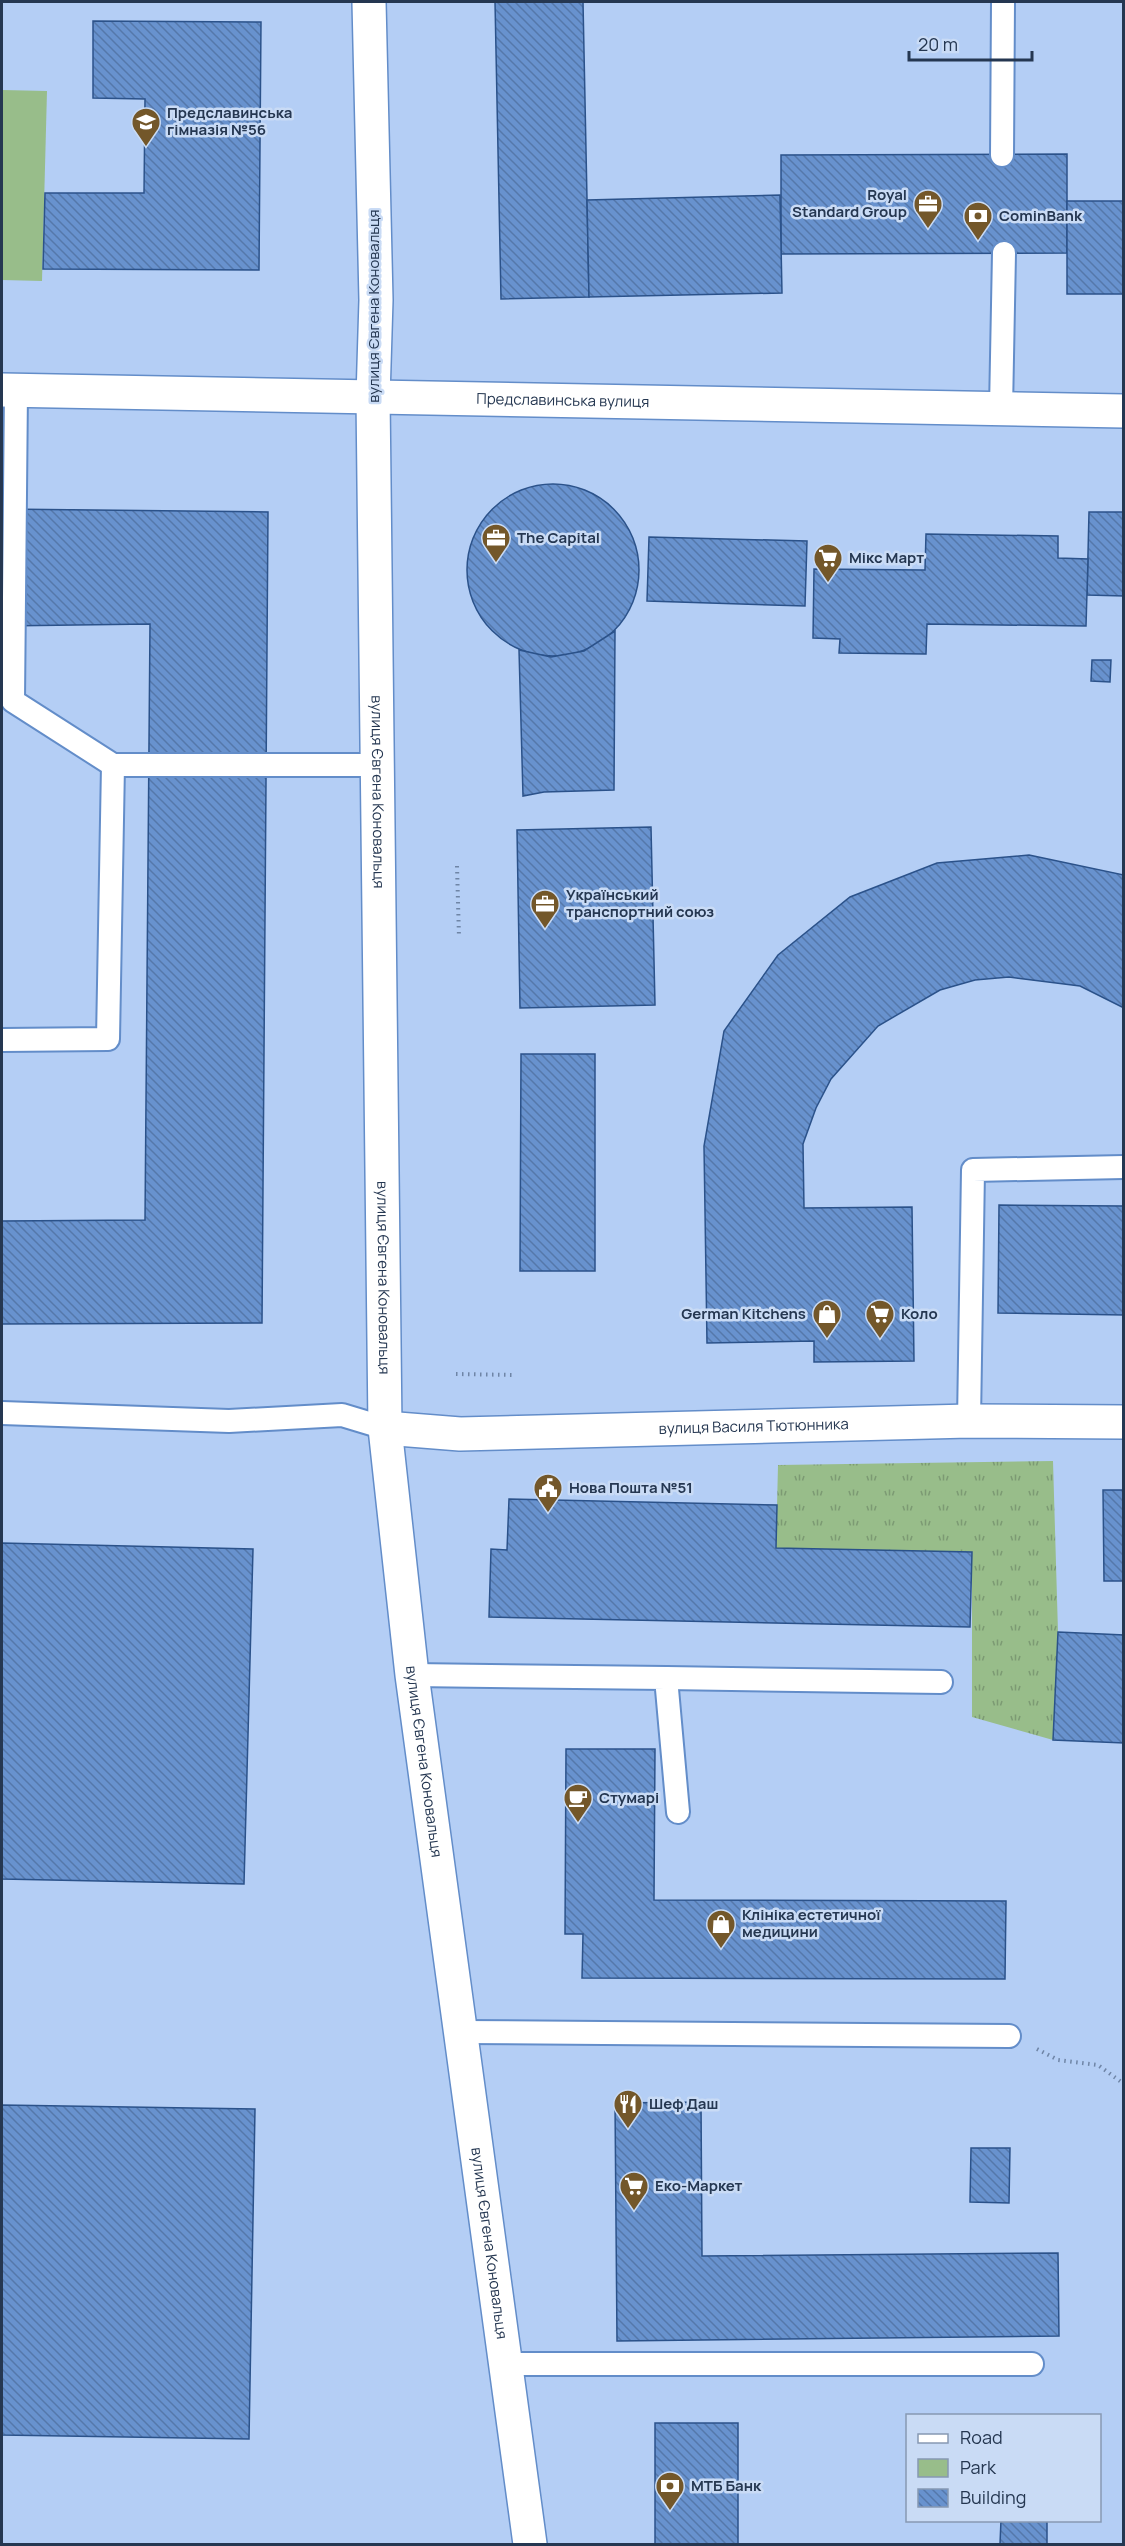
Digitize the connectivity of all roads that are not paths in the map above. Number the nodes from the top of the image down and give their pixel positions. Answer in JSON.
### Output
{"nodes":[{"id":1,"x":369,"y":2,"type":"edge"},
{"id":2,"x":1003,"y":2,"type":"edge"},
{"id":3,"x":1002,"y":155,"type":"dead end"},
{"id":4,"x":1004,"y":253,"type":"dead end"},
{"id":5,"x":9,"y":390,"type":"edge"},
{"id":6,"x":374,"y":397,"type":"junction"},
{"id":7,"x":1001,"y":409,"type":"junction"},
{"id":8,"x":1124,"y":411,"type":"edge"},
{"id":9,"x":7,"y":706,"type":"edge"},
{"id":10,"x":113,"y":765,"type":"junction"},
{"id":11,"x":378,"y":765,"type":"junction"},
{"id":12,"x":2,"y":1040,"type":"edge"},
{"id":13,"x":1124,"y":1167,"type":"edge"},
{"id":14,"x":2,"y":1413,"type":"edge"},
{"id":15,"x":969,"y":1421,"type":"junction"},
{"id":16,"x":1124,"y":1422,"type":"edge"},
{"id":17,"x":386,"y":1428,"type":"junction"},
{"id":18,"x":412,"y":1676,"type":"junction"},
{"id":19,"x":666,"y":1678,"type":"junction"},
{"id":20,"x":941,"y":1682,"type":"dead end"},
{"id":21,"x":678,"y":1812,"type":"dead end"},
{"id":22,"x":460,"y":2032,"type":"junction"},
{"id":23,"x":1009,"y":2036,"type":"road end"},
{"id":24,"x":504,"y":2364,"type":"junction"},
{"id":25,"x":1032,"y":2364,"type":"dead end"},
{"id":26,"x":531,"y":2544,"type":"edge"}],
"edges":[{"from":1,"to":6,"type":"main road","name":"вулиця Євгена Коновальця"},
{"from":2,"to":3,"type":"lane"},
{"from":4,"to":7,"type":"lane"},
{"from":5,"to":6,"type":"main road","name":"Предславинська вулиця"},
{"from":5,"to":9,"type":"lane"},
{"from":6,"to":7,"type":"main road","name":"Предславинська вулиця"},
{"from":6,"to":11,"type":"main road","name":"вулиця Євгена Коновальця"},
{"from":7,"to":8,"type":"main road","name":"Предславинська вулиця"},
{"from":9,"to":10,"type":"lane"},
{"from":10,"to":11,"type":"lane"},
{"from":10,"to":12,"type":"lane"},
{"from":11,"to":17,"type":"main road","name":"вулиця Євгена Коновальця"},
{"from":13,"to":15,"type":"lane"},
{"from":14,"to":17,"type":"lane"},
{"from":15,"to":16,"type":"main road","name":"вулиця Василя Тютюнника"},
{"from":15,"to":17,"type":"main road","name":"вулиця Василя Тютюнника"},
{"from":17,"to":18,"type":"main road","name":"вулиця Євгена Коновальця"},
{"from":18,"to":19,"type":"lane"},
{"from":18,"to":22,"type":"main road","name":"вулиця Євгена Коновальця"},
{"from":19,"to":20,"type":"lane"},
{"from":19,"to":21,"type":"lane"},
{"from":22,"to":23,"type":"lane"},
{"from":22,"to":24,"type":"main road","name":"вулиця Євгена Коновальця"},
{"from":24,"to":25,"type":"lane"},
{"from":24,"to":26,"type":"main road","name":"вулиця Євгена Коновальця"}]}
